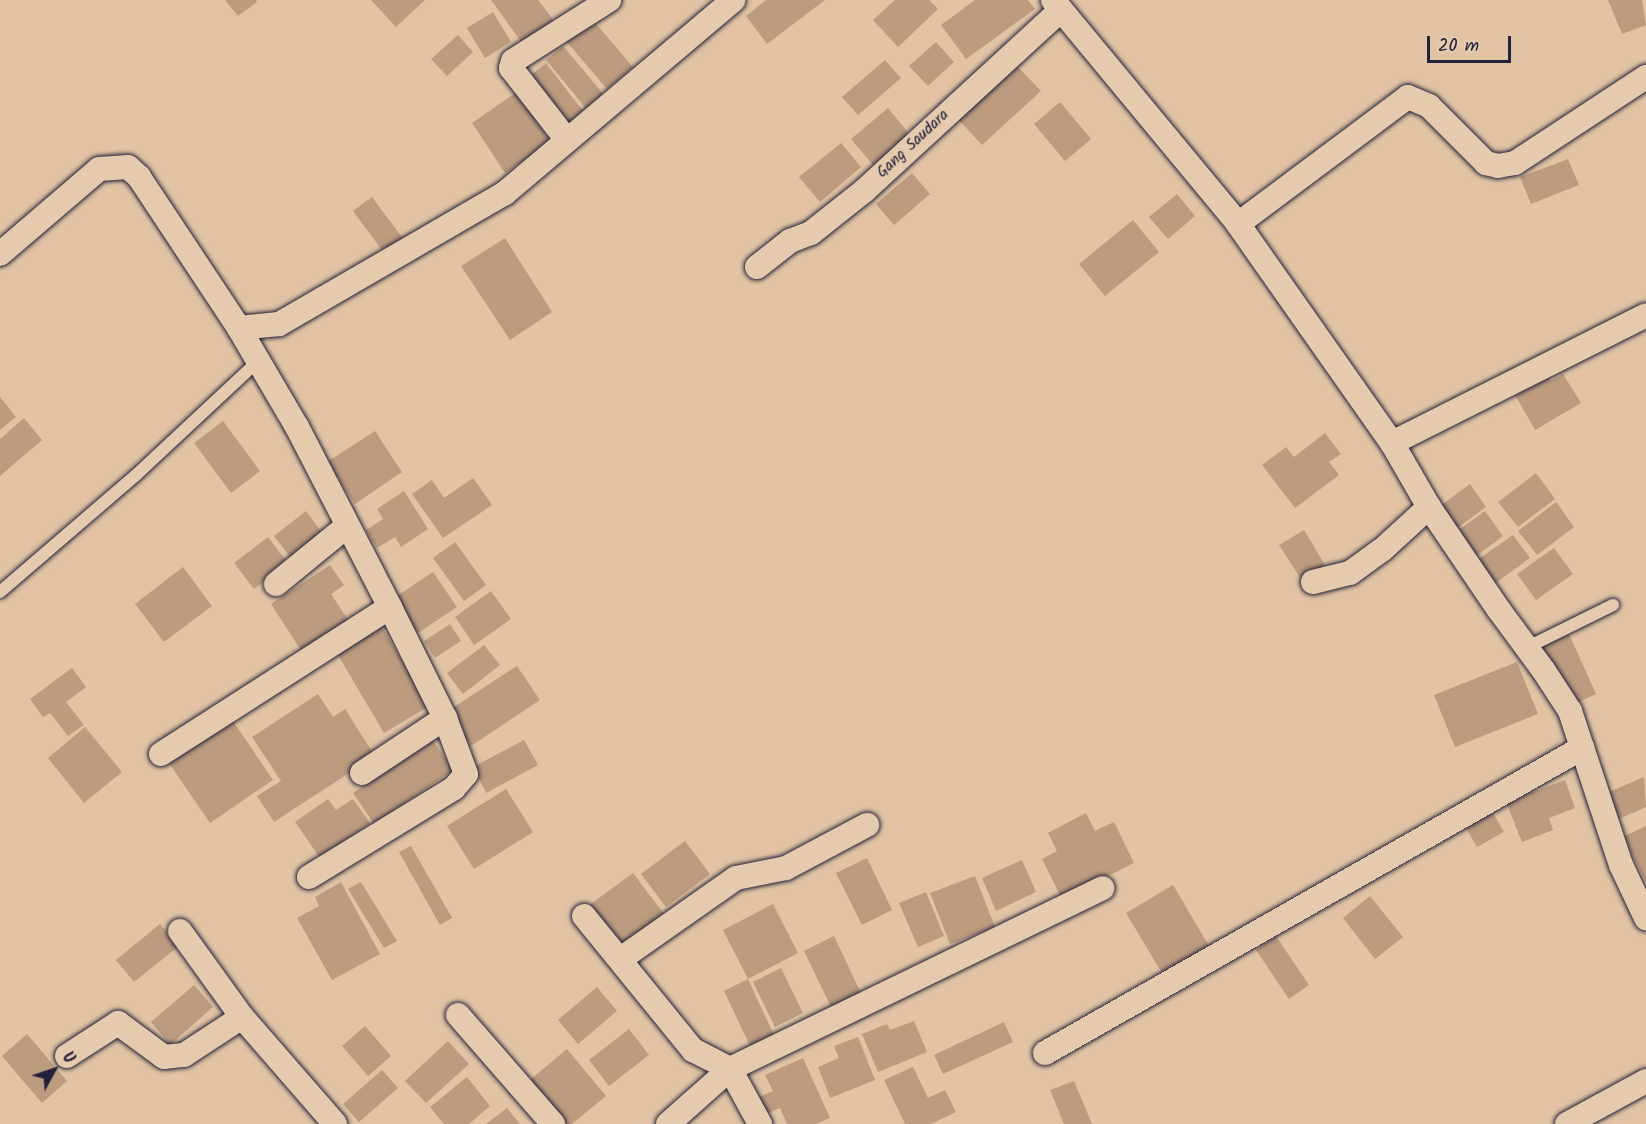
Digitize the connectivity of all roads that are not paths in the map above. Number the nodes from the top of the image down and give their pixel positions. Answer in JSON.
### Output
{"nodes":[{"id":1,"x":609,"y":0,"type":"edge"},
{"id":2,"x":733,"y":0,"type":"edge"},
{"id":3,"x":1057,"y":5,"type":"edge"},
{"id":4,"x":1646,"y":77,"type":"edge"},
{"id":5,"x":567,"y":140,"type":"junction"},
{"id":6,"x":1238,"y":224,"type":"junction"},
{"id":7,"x":0,"y":254,"type":"edge"},
{"id":8,"x":757,"y":267,"type":"dead end"},
{"id":9,"x":1646,"y":315,"type":"edge"},
{"id":10,"x":239,"y":328,"type":"junction"},
{"id":11,"x":257,"y":362,"type":"junction"},
{"id":12,"x":1392,"y":443,"type":"junction"},
{"id":13,"x":1429,"y":507,"type":"junction"},
{"id":14,"x":346,"y":527,"type":"junction"},
{"id":15,"x":1312,"y":582,"type":"dead end"},
{"id":16,"x":276,"y":584,"type":"dead end"},
{"id":17,"x":0,"y":592,"type":"edge"},
{"id":18,"x":1613,"y":605,"type":"dead end"},
{"id":19,"x":390,"y":607,"type":"junction"},
{"id":20,"x":1528,"y":647,"type":"junction"},
{"id":21,"x":445,"y":718,"type":"junction"},
{"id":22,"x":1582,"y":748,"type":"junction"},
{"id":23,"x":161,"y":754,"type":"dead end"},
{"id":24,"x":362,"y":773,"type":"dead end"},
{"id":25,"x":867,"y":825,"type":"dead end"},
{"id":26,"x":309,"y":877,"type":"dead end"},
{"id":27,"x":1102,"y":888,"type":"dead end"},
{"id":28,"x":584,"y":916,"type":"dead end"},
{"id":29,"x":1646,"y":918,"type":"edge"},
{"id":30,"x":180,"y":931,"type":"dead end"},
{"id":31,"x":622,"y":958,"type":"junction"},
{"id":32,"x":458,"y":1015,"type":"dead end"},
{"id":33,"x":242,"y":1017,"type":"junction"},
{"id":34,"x":1045,"y":1053,"type":"dead end"},
{"id":35,"x":67,"y":1056,"type":"dead end"},
{"id":36,"x":730,"y":1069,"type":"junction"},
{"id":37,"x":1646,"y":1081,"type":"edge"},
{"id":38,"x":335,"y":1124,"type":"edge"},
{"id":39,"x":553,"y":1124,"type":"edge"},
{"id":40,"x":668,"y":1124,"type":"edge"},
{"id":41,"x":760,"y":1124,"type":"edge"},
{"id":42,"x":1567,"y":1124,"type":"edge"}],
"edges":[{"from":1,"to":5,"type":"street"},
{"from":2,"to":5,"type":"street"},
{"from":3,"to":6,"type":"street"},
{"from":3,"to":8,"type":"street","name":"Gang Saudara"},
{"from":4,"to":6,"type":"street"},
{"from":5,"to":10,"type":"street"},
{"from":6,"to":12,"type":"street"},
{"from":7,"to":10,"type":"street"},
{"from":9,"to":12,"type":"street"},
{"from":10,"to":11,"type":"street"},
{"from":11,"to":14,"type":"street"},
{"from":11,"to":17,"type":"lane"},
{"from":12,"to":13,"type":"street"},
{"from":13,"to":15,"type":"street"},
{"from":13,"to":20,"type":"street"},
{"from":14,"to":16,"type":"street"},
{"from":14,"to":19,"type":"street"},
{"from":18,"to":20,"type":"lane"},
{"from":19,"to":21,"type":"street"},
{"from":19,"to":23,"type":"street"},
{"from":20,"to":22,"type":"street"},
{"from":21,"to":24,"type":"street"},
{"from":21,"to":26,"type":"street"},
{"from":22,"to":29,"type":"street"},
{"from":22,"to":34,"type":"street"},
{"from":25,"to":31,"type":"street"},
{"from":27,"to":36,"type":"street"},
{"from":28,"to":31,"type":"street"},
{"from":30,"to":33,"type":"street"},
{"from":31,"to":36,"type":"street"},
{"from":32,"to":39,"type":"street"},
{"from":33,"to":35,"type":"street"},
{"from":33,"to":38,"type":"street"},
{"from":36,"to":40,"type":"street"},
{"from":36,"to":41,"type":"street"},
{"from":37,"to":42,"type":"street"}]}
